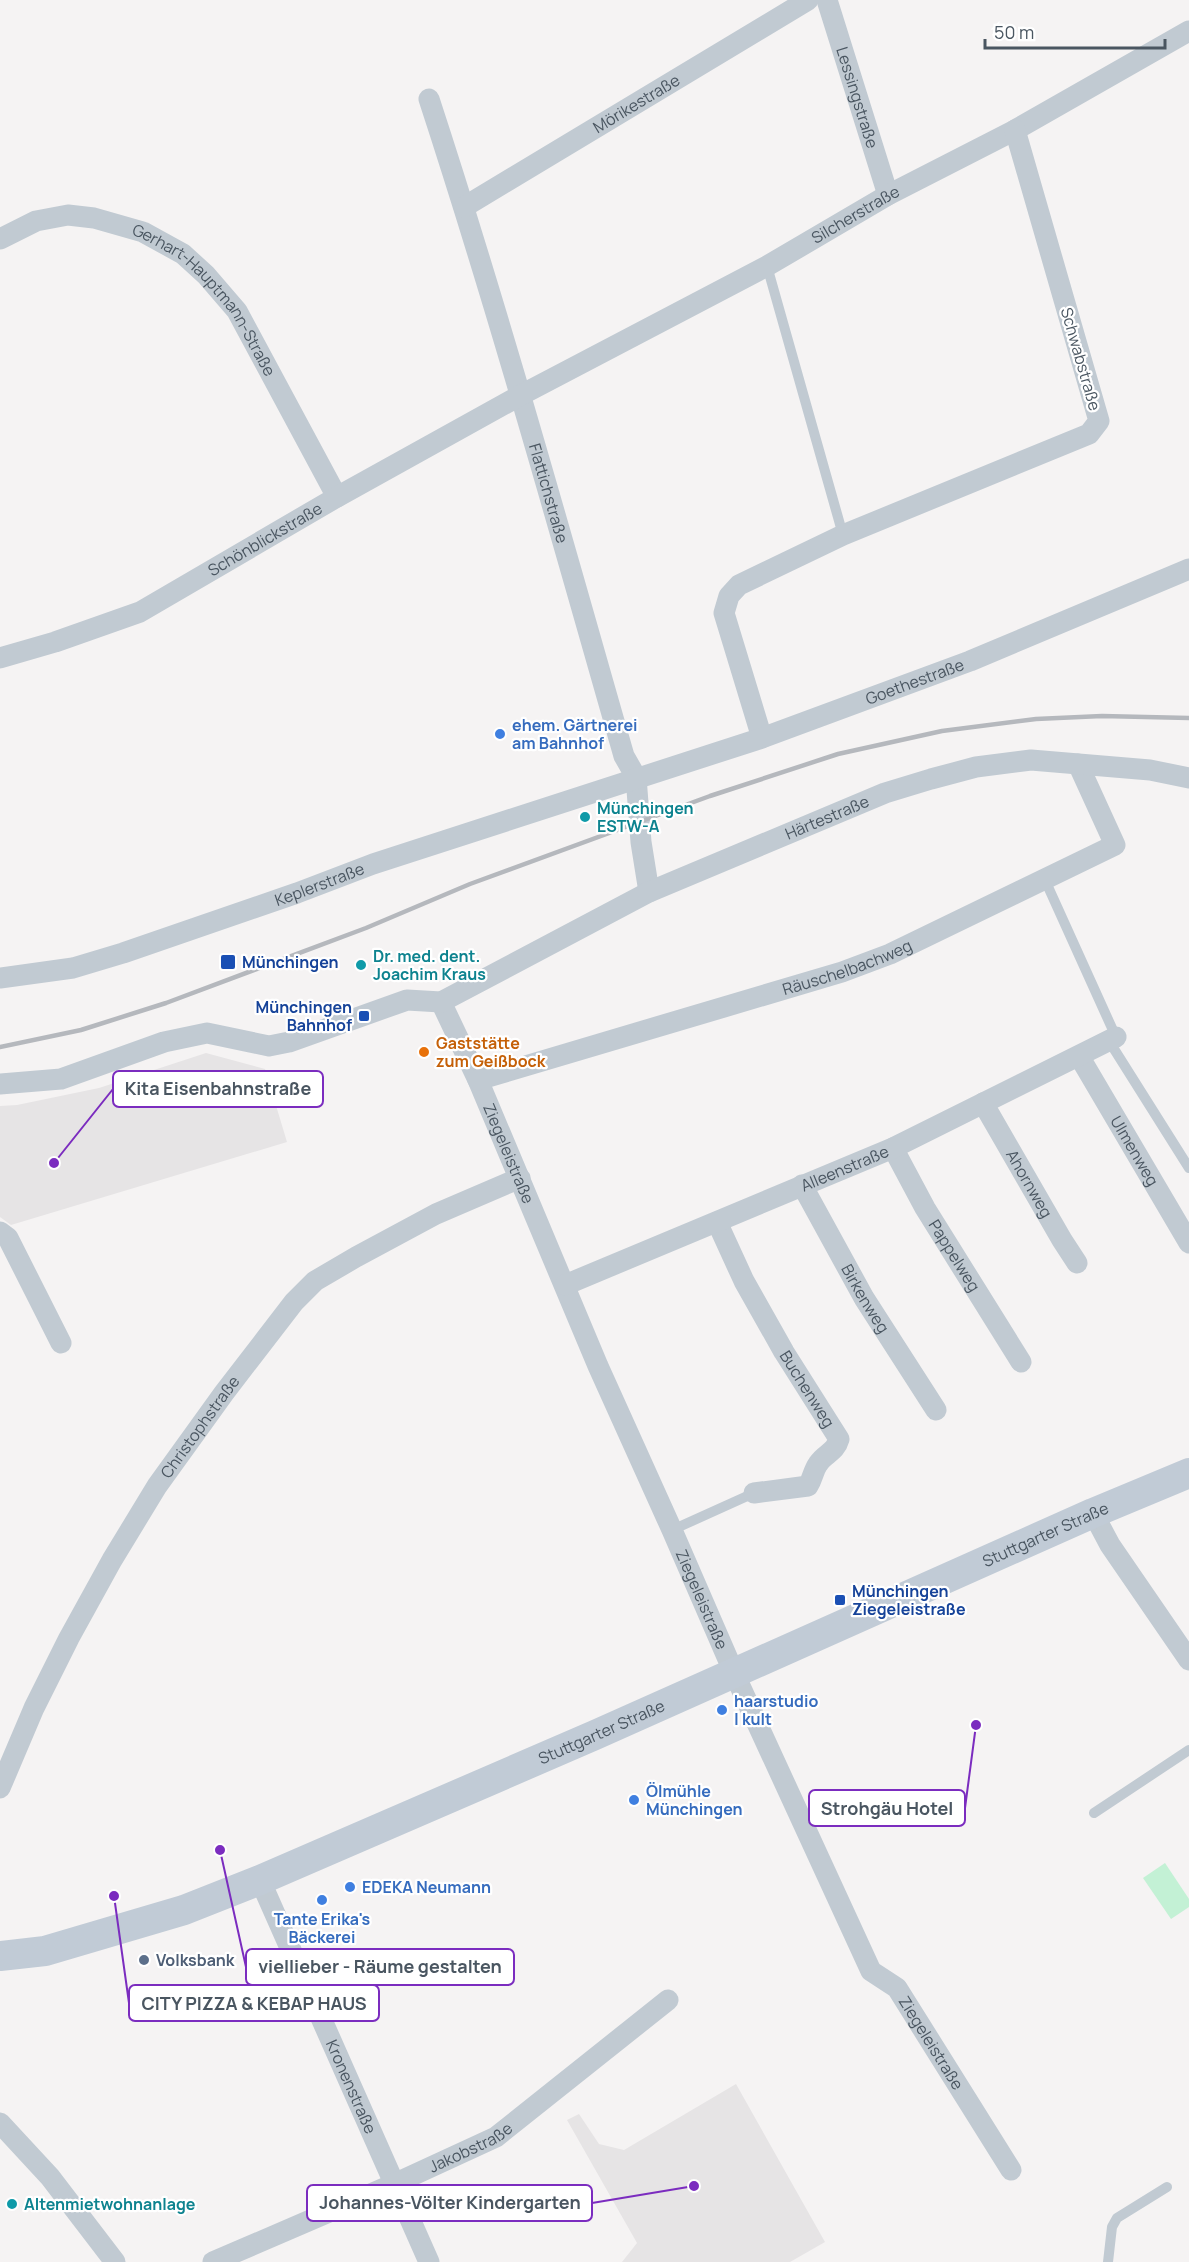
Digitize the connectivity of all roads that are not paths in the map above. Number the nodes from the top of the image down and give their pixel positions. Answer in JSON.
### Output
{"nodes":[{"id":1,"x":808,"y":0,"type":"edge"},
{"id":2,"x":827,"y":0,"type":"edge"},
{"id":3,"x":1189,"y":31,"type":"edge"},
{"id":4,"x":429,"y":99,"type":"dead end"},
{"id":5,"x":1016,"y":130,"type":"junction"},
{"id":6,"x":888,"y":195,"type":"junction"},
{"id":7,"x":464,"y":207,"type":"junction"},
{"id":8,"x":0,"y":238,"type":"edge"},
{"id":9,"x":767,"y":266,"type":"junction"},
{"id":10,"x":521,"y":395,"type":"junction"},
{"id":11,"x":338,"y":497,"type":"junction"},
{"id":12,"x":843,"y":535,"type":"junction"},
{"id":13,"x":1189,"y":569,"type":"edge"},
{"id":14,"x":0,"y":658,"type":"edge"},
{"id":15,"x":762,"y":738,"type":"junction"},
{"id":16,"x":1078,"y":764,"type":"junction"},
{"id":17,"x":636,"y":777,"type":"junction"},
{"id":18,"x":1189,"y":778,"type":"edge"},
{"id":19,"x":1045,"y":880,"type":"junction"},
{"id":20,"x":649,"y":892,"type":"junction"},
{"id":21,"x":0,"y":978,"type":"edge"},
{"id":22,"x":441,"y":1002,"type":"junction"},
{"id":23,"x":1112,"y":1039,"type":"junction"},
{"id":24,"x":1079,"y":1056,"type":"junction"},
{"id":25,"x":478,"y":1080,"type":"junction"},
{"id":26,"x":0,"y":1084,"type":"edge"},
{"id":27,"x":983,"y":1103,"type":"junction"},
{"id":28,"x":893,"y":1148,"type":"junction"},
{"id":29,"x":1189,"y":1168,"type":"edge"},
{"id":30,"x":520,"y":1178,"type":"junction"},
{"id":31,"x":802,"y":1185,"type":"junction"},
{"id":32,"x":717,"y":1222,"type":"junction"},
{"id":33,"x":0,"y":1232,"type":"edge"},
{"id":34,"x":1189,"y":1244,"type":"edge"},
{"id":35,"x":1077,"y":1263,"type":"dead end"},
{"id":36,"x":565,"y":1285,"type":"junction"},
{"id":37,"x":61,"y":1342,"type":"dead end"},
{"id":38,"x":1021,"y":1362,"type":"dead end"},
{"id":39,"x":936,"y":1410,"type":"dead end"},
{"id":40,"x":1189,"y":1473,"type":"edge"},
{"id":41,"x":754,"y":1493,"type":"joint"},
{"id":42,"x":1093,"y":1513,"type":"junction"},
{"id":43,"x":672,"y":1530,"type":"junction"},
{"id":44,"x":1189,"y":1660,"type":"edge"},
{"id":45,"x":734,"y":1673,"type":"junction"},
{"id":46,"x":1189,"y":1750,"type":"edge"},
{"id":47,"x":0,"y":1788,"type":"edge"},
{"id":48,"x":1094,"y":1813,"type":"dead end"},
{"id":49,"x":260,"y":1880,"type":"junction"},
{"id":50,"x":0,"y":1956,"type":"edge"},
{"id":51,"x":668,"y":2000,"type":"dead end"},
{"id":52,"x":0,"y":2123,"type":"edge"},
{"id":53,"x":1011,"y":2170,"type":"dead end"},
{"id":54,"x":394,"y":2184,"type":"junction"},
{"id":55,"x":1167,"y":2187,"type":"dead end"},
{"id":56,"x":115,"y":2262,"type":"edge"},
{"id":57,"x":213,"y":2262,"type":"edge"},
{"id":58,"x":429,"y":2262,"type":"edge"},
{"id":59,"x":1108,"y":2262,"type":"edge"}],
"edges":[{"from":1,"to":7,"type":"street","name":"Mörikestraße"},
{"from":2,"to":6,"type":"street","name":"Lessingstraße"},
{"from":3,"to":5,"type":"street","name":"Silcherstraße"},
{"from":4,"to":7,"type":"street","name":"Flattichstraße"},
{"from":5,"to":6,"type":"street","name":"Silcherstraße"},
{"from":5,"to":12,"type":"street","name":"Schwabstraße"},
{"from":6,"to":9,"type":"street","name":"Silcherstraße"},
{"from":7,"to":10,"type":"street","name":"Flattichstraße"},
{"from":8,"to":11,"type":"street","name":"Gerhart-Hauptmann-Straße"},
{"from":9,"to":10,"type":"street","name":"Silcherstraße"},
{"from":9,"to":12,"type":"lane"},
{"from":10,"to":11,"type":"street","name":"Schönblickstraße"},
{"from":10,"to":17,"type":"street","name":"Flattichstraße"},
{"from":11,"to":14,"type":"street","name":"Schönblickstraße"},
{"from":12,"to":15,"type":"street","name":"Schwabstraße"},
{"from":13,"to":15,"type":"street","name":"Goethestraße"},
{"from":15,"to":17,"type":"street","name":"Goethestraße"},
{"from":16,"to":18,"type":"street","name":"Härtestraße"},
{"from":16,"to":19,"type":"street","name":"Räuschelbachweg"},
{"from":16,"to":20,"type":"street","name":"Härtestraße"},
{"from":17,"to":20,"type":"street","name":"Flattichstraße"},
{"from":17,"to":21,"type":"street","name":"Keplerstraße"},
{"from":19,"to":23,"type":"lane"},
{"from":19,"to":25,"type":"street","name":"Räuschelbachweg"},
{"from":20,"to":22,"type":"street","name":"Härtestraße"},
{"from":22,"to":25,"type":"street","name":"Ziegeleistraße"},
{"from":22,"to":26,"type":"street"},
{"from":23,"to":24,"type":"street","name":"Alleenstraße"},
{"from":23,"to":29,"type":"lane"},
{"from":24,"to":27,"type":"street","name":"Alleenstraße"},
{"from":24,"to":34,"type":"street","name":"Ulmenweg"},
{"from":25,"to":30,"type":"street","name":"Ziegeleistraße"},
{"from":27,"to":28,"type":"street","name":"Alleenstraße"},
{"from":27,"to":35,"type":"street","name":"Ahornweg"},
{"from":28,"to":31,"type":"street","name":"Alleenstraße"},
{"from":28,"to":38,"type":"street","name":"Pappelweg"},
{"from":30,"to":36,"type":"street","name":"Ziegeleistraße"},
{"from":30,"to":47,"type":"street","name":"Christophstraße"},
{"from":31,"to":32,"type":"street","name":"Alleenstraße"},
{"from":31,"to":39,"type":"street","name":"Birkenweg"},
{"from":32,"to":36,"type":"street","name":"Alleenstraße"},
{"from":32,"to":41,"type":"street","name":"Buchenweg"},
{"from":33,"to":37,"type":"street"},
{"from":36,"to":43,"type":"street","name":"Ziegeleistraße"},
{"from":40,"to":42,"type":"street","name":"Stuttgarter Straße"},
{"from":41,"to":43,"type":"lane","name":"Buchenweg"},
{"from":42,"to":44,"type":"street"},
{"from":42,"to":45,"type":"street","name":"Stuttgarter Straße"},
{"from":43,"to":45,"type":"street","name":"Ziegeleistraße"},
{"from":45,"to":49,"type":"street","name":"Stuttgarter Straße"},
{"from":45,"to":53,"type":"street","name":"Ziegeleistraße"},
{"from":46,"to":48,"type":"lane"},
{"from":49,"to":50,"type":"street","name":"Stuttgarter Straße"},
{"from":49,"to":54,"type":"street","name":"Kronenstraße"},
{"from":51,"to":54,"type":"street","name":"Jakobstraße"},
{"from":52,"to":56,"type":"street"},
{"from":54,"to":57,"type":"street","name":"Jakobstraße"},
{"from":54,"to":58,"type":"street","name":"Kronenstraße"},
{"from":55,"to":59,"type":"lane"}]}
